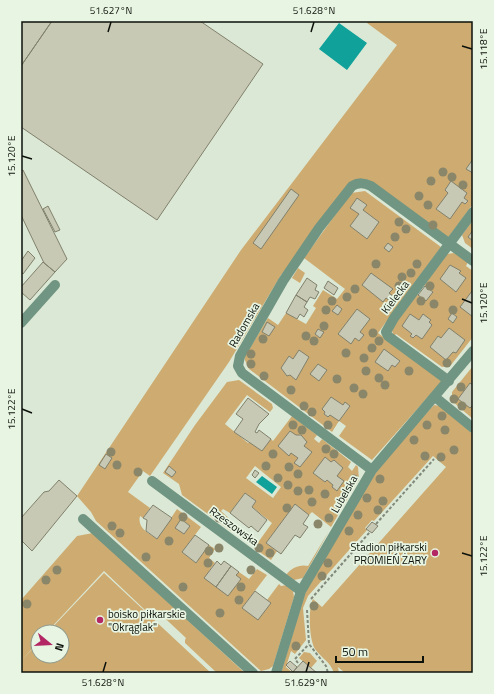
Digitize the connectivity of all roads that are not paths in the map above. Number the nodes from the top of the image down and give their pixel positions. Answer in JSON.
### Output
{"nodes":[{"id":1,"x":473,"y":212,"type":"edge"},
{"id":2,"x":450,"y":244,"type":"junction"},
{"id":3,"x":473,"y":261,"type":"edge"},
{"id":4,"x":55,"y":285,"type":"dead end"},
{"id":5,"x":21,"y":323,"type":"edge"},
{"id":6,"x":473,"y":351,"type":"edge"},
{"id":7,"x":450,"y":380,"type":"junction"},
{"id":8,"x":435,"y":397,"type":"junction"},
{"id":9,"x":473,"y":428,"type":"edge"},
{"id":10,"x":372,"y":470,"type":"junction"},
{"id":11,"x":152,"y":481,"type":"dead end"},
{"id":12,"x":83,"y":519,"type":"dead end"},
{"id":13,"x":301,"y":591,"type":"junction"},
{"id":14,"x":253,"y":673,"type":"edge"},
{"id":15,"x":276,"y":673,"type":"edge"}],
"edges":[{"from":1,"to":2,"type":"street","name":"Kielecka"},
{"from":2,"to":3,"type":"street"},
{"from":2,"to":7,"type":"street","name":"Kielecka"},
{"from":2,"to":10,"type":"street","name":"Radomska"},
{"from":4,"to":5,"type":"street"},
{"from":6,"to":7,"type":"street","name":"Lubelska"},
{"from":7,"to":8,"type":"street","name":"Lubelska"},
{"from":8,"to":9,"type":"street"},
{"from":8,"to":10,"type":"street","name":"Lubelska"},
{"from":10,"to":13,"type":"street","name":"Lubelska"},
{"from":11,"to":13,"type":"street","name":"Rzeszowska"},
{"from":12,"to":14,"type":"street"},
{"from":13,"to":15,"type":"street","name":"Lubelska"}]}
